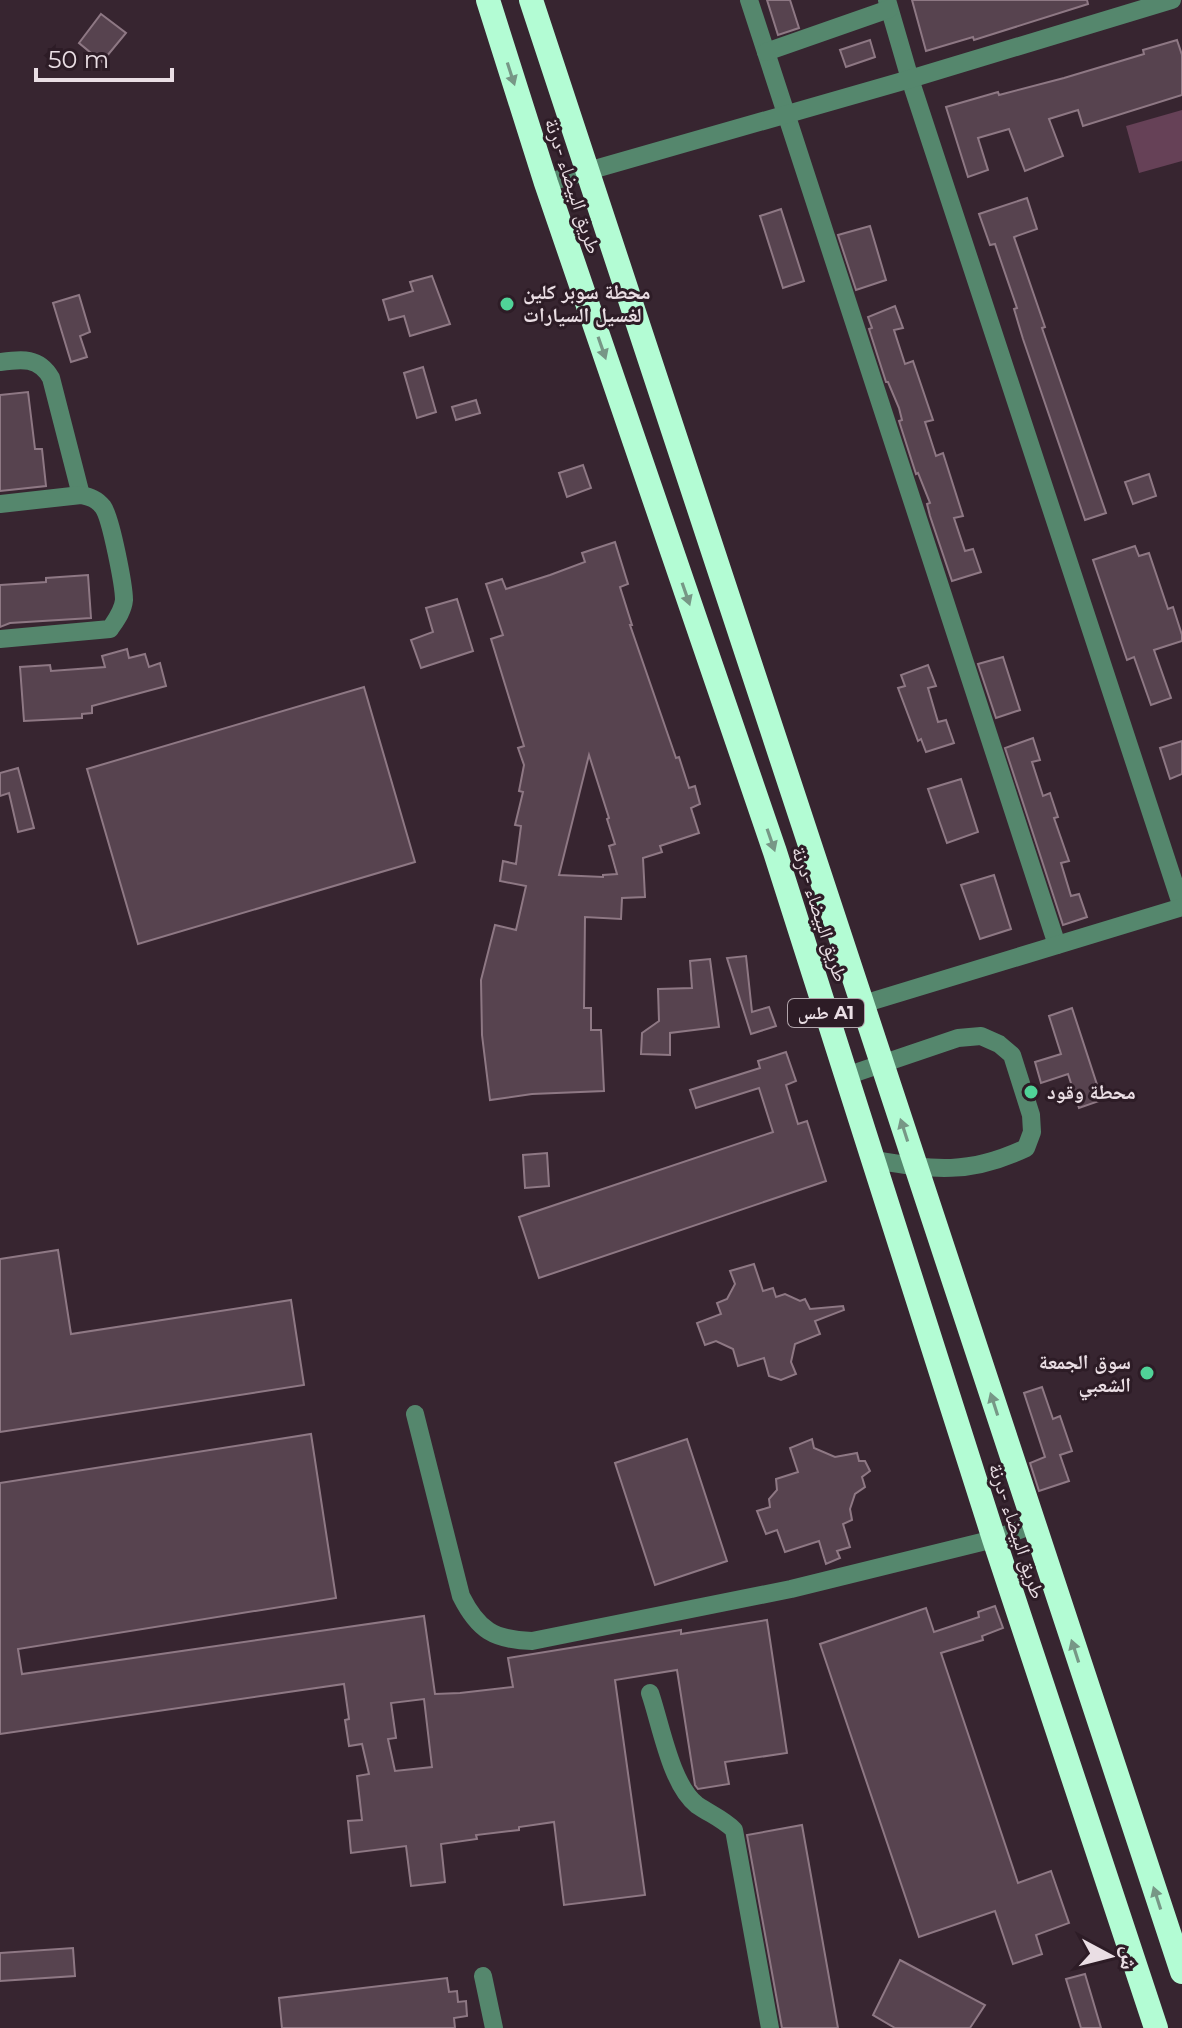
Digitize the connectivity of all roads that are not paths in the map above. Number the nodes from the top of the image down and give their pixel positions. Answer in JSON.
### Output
{"nodes":[{"id":1,"x":488,"y":0,"type":"edge"},
{"id":2,"x":531,"y":0,"type":"edge"},
{"id":3,"x":749,"y":0,"type":"edge"},
{"id":4,"x":1172,"y":0,"type":"edge"},
{"id":5,"x":888,"y":5,"type":"edge"},
{"id":6,"x":766,"y":52,"type":"junction"},
{"id":7,"x":910,"y":79,"type":"junction"},
{"id":8,"x":785,"y":115,"type":"junction"},
{"id":9,"x":588,"y":172,"type":"junction"},
{"id":10,"x":546,"y":183,"type":"junction"},
{"id":11,"x":0,"y":362,"type":"edge"},
{"id":12,"x":81,"y":495,"type":"junction"},
{"id":13,"x":0,"y":504,"type":"edge"},
{"id":14,"x":0,"y":639,"type":"edge"},
{"id":15,"x":1182,"y":907,"type":"edge"},
{"id":16,"x":1057,"y":945,"type":"junction"},
{"id":17,"x":863,"y":1004,"type":"junction"},
{"id":18,"x":882,"y":1062,"type":"junction"},
{"id":19,"x":846,"y":1076,"type":"junction"},
{"id":20,"x":874,"y":1160,"type":"junction"},
{"id":21,"x":915,"y":1167,"type":"junction"},
{"id":22,"x":415,"y":1414,"type":"dead end"},
{"id":23,"x":1033,"y":1525,"type":"junction"},
{"id":24,"x":994,"y":1539,"type":"junction"},
{"id":25,"x":650,"y":1693,"type":"dead end"},
{"id":26,"x":1182,"y":1971,"type":"edge"},
{"id":27,"x":483,"y":1976,"type":"dead end"},
{"id":28,"x":494,"y":2028,"type":"edge"},
{"id":29,"x":770,"y":2028,"type":"edge"},
{"id":30,"x":1156,"y":2028,"type":"edge"}],
"edges":[{"from":1,"to":10,"type":"highway","name":"طريق البيضاء -درنة","number":"طس A1","one_way":true},
{"from":2,"to":9,"type":"highway","name":"طريق البيضاء -درنة","number":"طس A1"},
{"from":3,"to":6,"type":"street"},
{"from":4,"to":7,"type":"street"},
{"from":5,"to":6,"type":"street"},
{"from":5,"to":7,"type":"street"},
{"from":6,"to":8,"type":"street"},
{"from":7,"to":8,"type":"street"},
{"from":7,"to":15,"type":"street"},
{"from":8,"to":9,"type":"street"},
{"from":8,"to":16,"type":"street"},
{"from":9,"to":10,"type":"street"},
{"from":9,"to":17,"type":"highway","name":"طريق البيضاء -درنة","number":"طس A1"},
{"from":10,"to":19,"type":"highway","name":"طريق البيضاء -درنة","number":"طس A1","one_way":true},
{"from":11,"to":12,"type":"street"},
{"from":12,"to":13,"type":"street"},
{"from":12,"to":14,"type":"street"},
{"from":15,"to":16,"type":"street"},
{"from":16,"to":17,"type":"street"},
{"from":17,"to":18,"type":"highway","name":"طريق البيضاء -درنة","number":"طس A1"},
{"from":18,"to":19,"type":"street"},
{"from":21,"to":18,"type":"highway","name":"طريق البيضاء -درنة","number":"طس A1","one_way":true},
{"from":18,"to":21,"type":"street"},
{"from":19,"to":20,"type":"highway","name":"طريق البيضاء -درنة","number":"طس A1"},
{"from":20,"to":21,"type":"street"},
{"from":20,"to":24,"type":"highway","name":"طريق البيضاء -درنة","number":"طس A1"},
{"from":23,"to":21,"type":"highway","name":"طريق البيضاء -درنة","number":"طس A1","one_way":true},
{"from":22,"to":24,"type":"street"},
{"from":23,"to":24,"type":"street"},
{"from":26,"to":23,"type":"highway","name":"طريق البيضاء -درنة","number":"طس A1","one_way":true},
{"from":24,"to":30,"type":"highway","name":"طريق البيضاء -درنة","number":"طس A1"},
{"from":25,"to":29,"type":"street"},
{"from":27,"to":28,"type":"street"}]}
